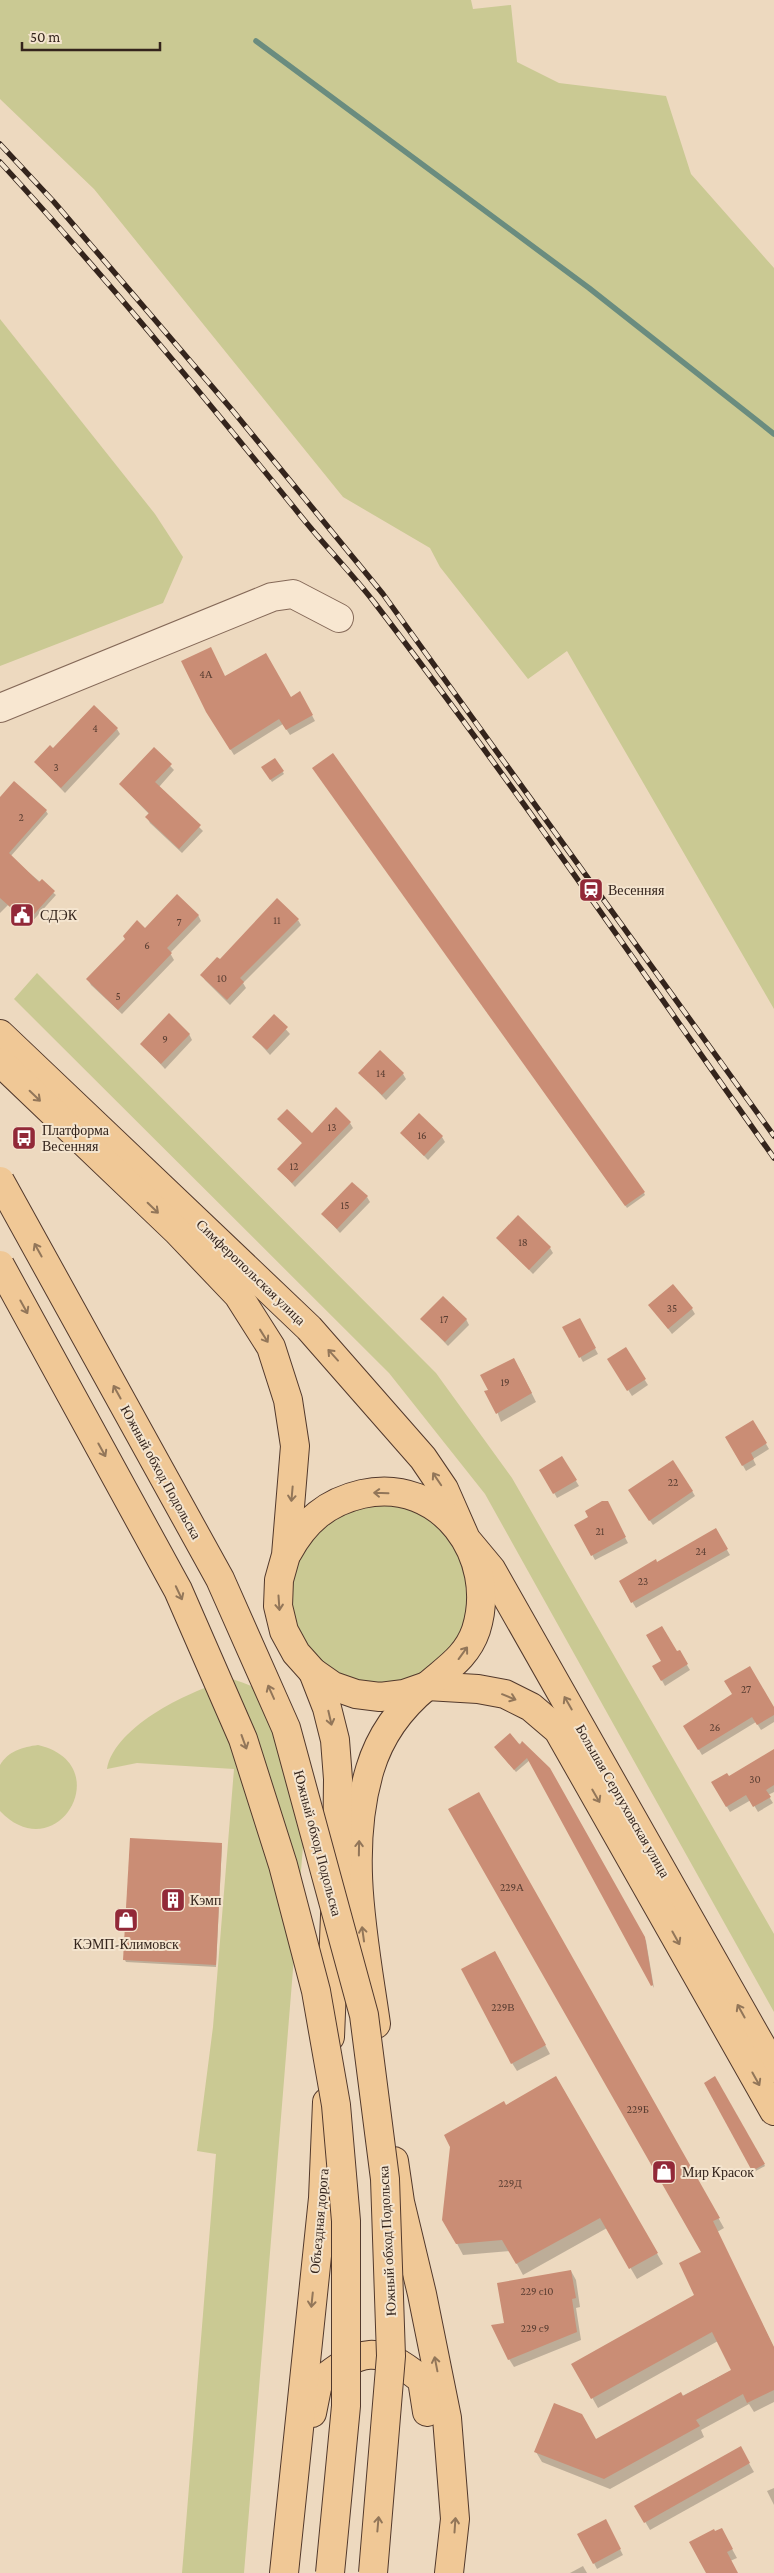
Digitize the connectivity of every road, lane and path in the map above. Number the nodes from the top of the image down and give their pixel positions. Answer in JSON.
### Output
{"nodes":[{"id":1,"x":339,"y":618,"type":"dead end"},
{"id":2,"x":0,"y":708,"type":"edge"},
{"id":3,"x":0,"y":1034,"type":"edge"},
{"id":4,"x":0,"y":1062,"type":"edge"},
{"id":5,"x":0,"y":1181,"type":"edge"},
{"id":6,"x":0,"y":1265,"type":"edge"},
{"id":7,"x":466,"y":1538,"type":"junction"},
{"id":8,"x":286,"y":1555,"type":"junction"},
{"id":9,"x":313,"y":1672,"type":"junction"},
{"id":10,"x":427,"y":1686,"type":"junction"},
{"id":11,"x":774,"y":2068,"type":"edge"},
{"id":12,"x":774,"y":2111,"type":"edge"},
{"id":13,"x":289,"y":2522,"type":"junction"},
{"id":14,"x":284,"y":2573,"type":"edge"},
{"id":15,"x":330,"y":2573,"type":"edge"},
{"id":16,"x":374,"y":2573,"type":"edge"},
{"id":17,"x":434,"y":2573,"type":"edge"},
{"id":18,"x":449,"y":2573,"type":"edge"}],
"edges":[{"from":1,"to":2,"type":"street"},
{"from":7,"to":3,"type":"main road","name":"Симферопольская улица","one_way":true},
{"from":4,"to":8,"type":"main road","name":"Симферопольская улица","one_way":true},
{"from":16,"to":5,"type":"main road","name":"Южный обход Подольска","one_way":true,"bridge":true},
{"from":6,"to":15,"type":"main road","one_way":true,"bridge":true},
{"from":7,"to":8,"type":"main road","one_way":true},
{"from":10,"to":7,"type":"main road","one_way":true},
{"from":11,"to":7,"type":"main road","name":"Большая Серпуховская улица","one_way":true},
{"from":8,"to":9,"type":"main road","one_way":true},
{"from":9,"to":10,"type":"main road"},
{"from":9,"to":13,"type":"main road","name":"Объездная дорога","one_way":true},
{"from":10,"to":12,"type":"main road","name":"Большая Серпуховская улица","one_way":true},
{"from":18,"to":10,"type":"main road","one_way":true},
{"from":13,"to":14,"type":"main road","name":"Объездная дорога"},
{"from":13,"to":17,"type":"main road"}]}
